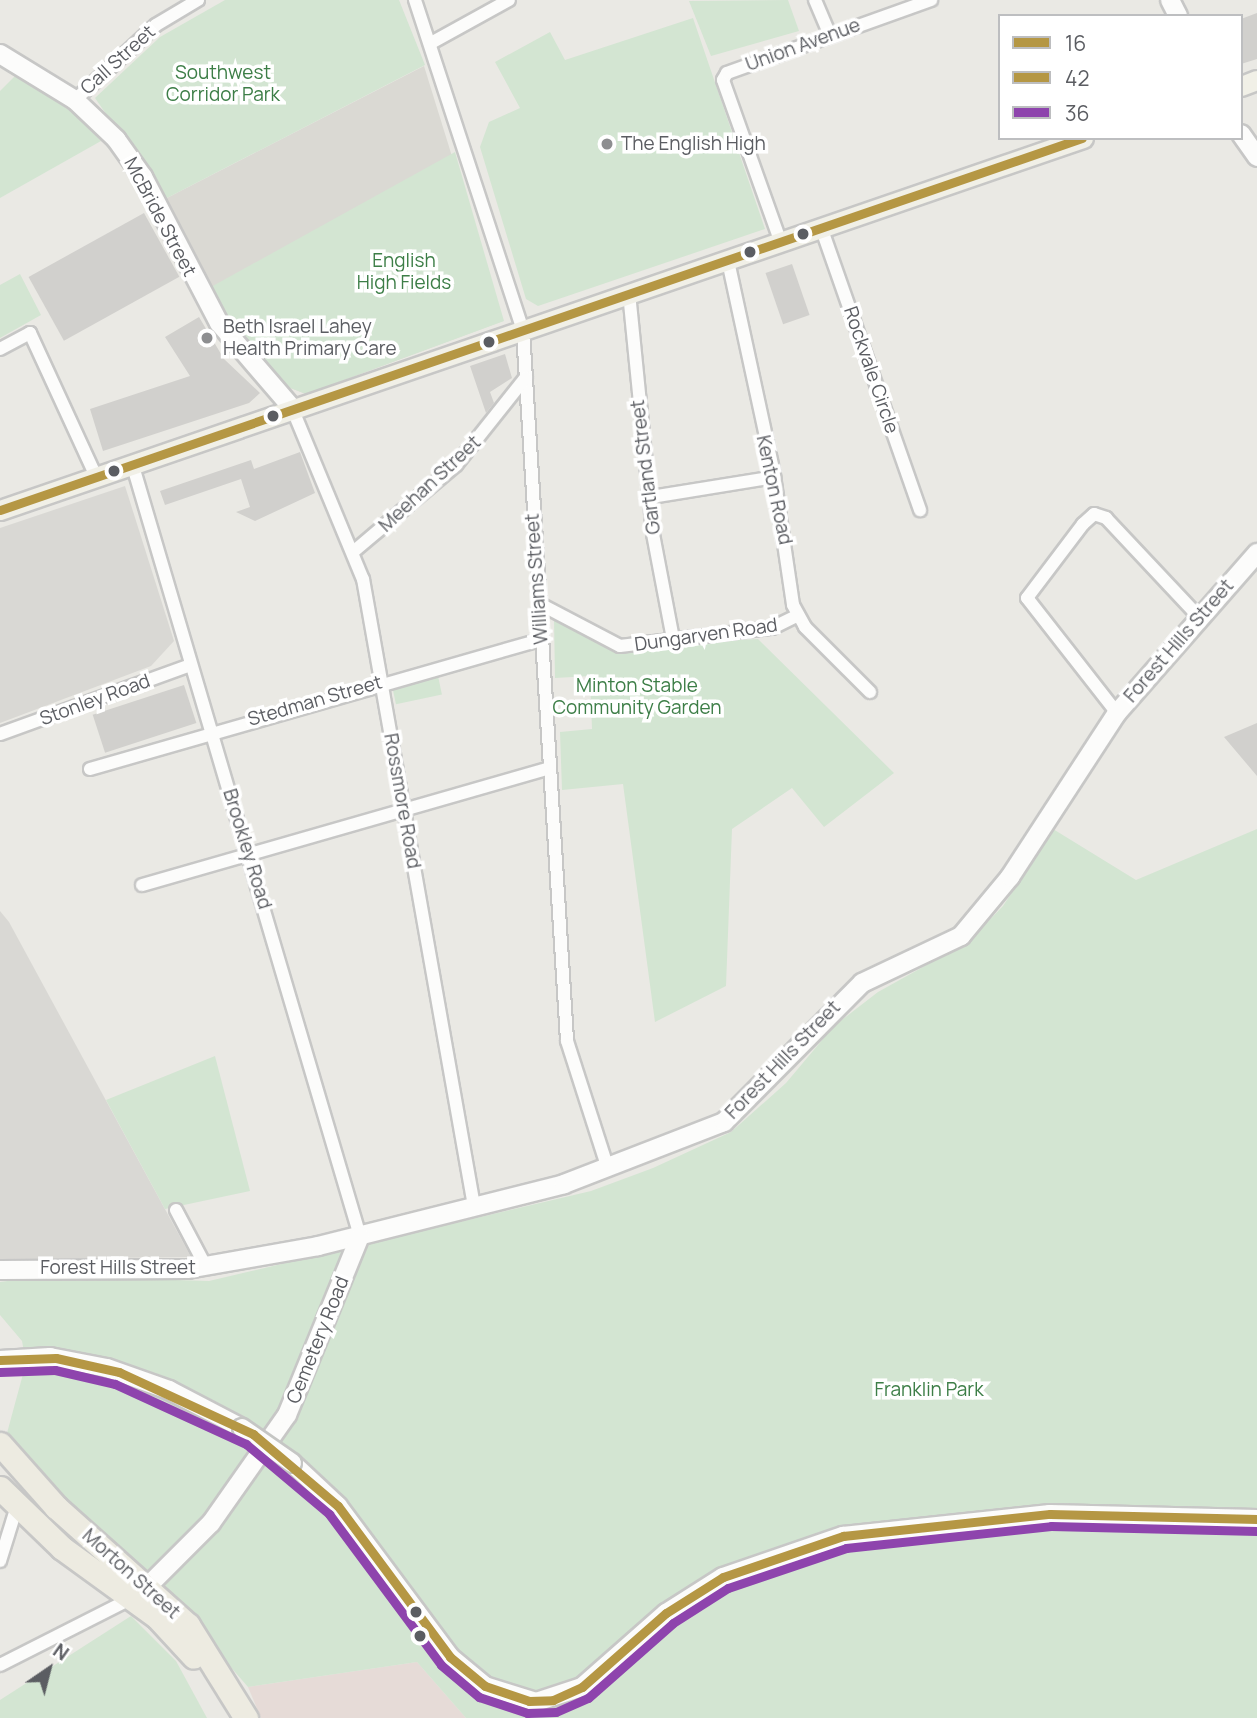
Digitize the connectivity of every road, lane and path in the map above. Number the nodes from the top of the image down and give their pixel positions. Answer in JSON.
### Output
{"nodes":[{"id":1,"x":198,"y":0,"type":"edge"},
{"id":2,"x":415,"y":0,"type":"edge"},
{"id":3,"x":509,"y":0,"type":"edge"},
{"id":4,"x":815,"y":0,"type":"edge"},
{"id":5,"x":931,"y":0,"type":"edge"},
{"id":6,"x":830,"y":35,"type":"junction"},
{"id":7,"x":431,"y":43,"type":"junction"},
{"id":8,"x":1,"y":58,"type":"edge"},
{"id":9,"x":75,"y":100,"type":"junction"},
{"id":10,"x":1243,"y":137,"type":"edge"},
{"id":11,"x":1077,"y":140,"type":"edge"},
{"id":12,"x":1257,"y":157,"type":"edge"},
{"id":13,"x":822,"y":230,"type":"junction"},
{"id":14,"x":781,"y":243,"type":"junction"},
{"id":15,"x":728,"y":261,"type":"junction"},
{"id":16,"x":629,"y":293,"type":"junction"},
{"id":17,"x":523,"y":331,"type":"junction"},
{"id":18,"x":0,"y":349,"type":"edge"},
{"id":19,"x":526,"y":377,"type":"junction"},
{"id":20,"x":292,"y":408,"type":"junction"},
{"id":21,"x":132,"y":463,"type":"junction"},
{"id":22,"x":95,"y":474,"type":"junction"},
{"id":23,"x":774,"y":477,"type":"junction"},
{"id":24,"x":651,"y":497,"type":"junction"},
{"id":25,"x":0,"y":510,"type":"edge"},
{"id":26,"x":920,"y":510,"type":"dead end"},
{"id":27,"x":353,"y":552,"type":"junction"},
{"id":28,"x":1257,"y":553,"type":"edge"},
{"id":29,"x":540,"y":604,"type":"junction"},
{"id":30,"x":797,"y":616,"type":"junction"},
{"id":31,"x":1199,"y":617,"type":"junction"},
{"id":32,"x":673,"y":639,"type":"junction"},
{"id":33,"x":541,"y":640,"type":"junction"},
{"id":34,"x":191,"y":665,"type":"junction"},
{"id":35,"x":380,"y":681,"type":"junction"},
{"id":36,"x":870,"y":692,"type":"dead end"},
{"id":37,"x":1117,"y":713,"type":"junction"},
{"id":38,"x":212,"y":732,"type":"junction"},
{"id":39,"x":0,"y":734,"type":"edge"},
{"id":40,"x":548,"y":768,"type":"junction"},
{"id":41,"x":90,"y":769,"type":"dead end"},
{"id":42,"x":403,"y":810,"type":"junction"},
{"id":43,"x":248,"y":854,"type":"junction"},
{"id":44,"x":142,"y":885,"type":"dead end"},
{"id":45,"x":608,"y":1169,"type":"junction"},
{"id":46,"x":474,"y":1206,"type":"junction"},
{"id":47,"x":176,"y":1210,"type":"dead end"},
{"id":48,"x":360,"y":1236,"type":"junction"},
{"id":49,"x":206,"y":1267,"type":"junction"},
{"id":50,"x":0,"y":1270,"type":"edge"},
{"id":51,"x":0,"y":1360,"type":"edge"},
{"id":52,"x":0,"y":1444,"type":"edge"},
{"id":53,"x":0,"y":1488,"type":"edge"},
{"id":54,"x":17,"y":1506,"type":"junction"},
{"id":55,"x":1257,"y":1518,"type":"edge"},
{"id":56,"x":0,"y":1561,"type":"edge"},
{"id":57,"x":141,"y":1593,"type":"junction"},
{"id":58,"x":0,"y":1665,"type":"edge"},
{"id":59,"x":228,"y":1718,"type":"edge"},
{"id":60,"x":246,"y":1718,"type":"edge"}],
"edges":[{"from":1,"to":9,"type":"street","name":"Call Street"},
{"from":2,"to":7,"type":"street","name":"Williams Street"},
{"from":3,"to":7,"type":"street"},
{"from":4,"to":6,"type":"street"},
{"from":5,"to":6,"type":"street","name":"Union Avenue"},
{"from":6,"to":14,"type":"street","name":"Union Avenue"},
{"from":7,"to":17,"type":"street","name":"Williams Street"},
{"from":8,"to":9,"type":"street","name":"McBride Street"},
{"from":9,"to":20,"type":"street","name":"McBride Street"},
{"from":10,"to":12,"type":"street"},
{"from":11,"to":13,"type":"main road"},
{"from":13,"to":14,"type":"main road"},
{"from":13,"to":26,"type":"street","name":"Rockvale Circle"},
{"from":14,"to":15,"type":"main road"},
{"from":15,"to":16,"type":"main road"},
{"from":15,"to":23,"type":"street","name":"Kenton Road"},
{"from":16,"to":17,"type":"main road"},
{"from":16,"to":24,"type":"street","name":"Gartland Street"},
{"from":17,"to":19,"type":"street","name":"Williams Street"},
{"from":17,"to":20,"type":"main road"},
{"from":18,"to":22,"type":"street"},
{"from":19,"to":27,"type":"street","name":"Meehan Street"},
{"from":19,"to":29,"type":"street","name":"Williams Street"},
{"from":20,"to":21,"type":"main road"},
{"from":20,"to":27,"type":"street","name":"Rossmore Road"},
{"from":21,"to":22,"type":"main road"},
{"from":21,"to":34,"type":"street","name":"Brookley Road"},
{"from":22,"to":25,"type":"main road"},
{"from":23,"to":24,"type":"street"},
{"from":23,"to":30,"type":"street","name":"Kenton Road"},
{"from":24,"to":32,"type":"street","name":"Gartland Street"},
{"from":27,"to":35,"type":"street","name":"Rossmore Road"},
{"from":28,"to":31,"type":"street","name":"Forest Hills Street"},
{"from":29,"to":32,"type":"street","name":"Dungarven Road"},
{"from":29,"to":33,"type":"street","name":"Williams Street"},
{"from":30,"to":32,"type":"street","name":"Dungarven Road"},
{"from":30,"to":36,"type":"street"},
{"from":31,"to":37,"type":"street","name":"Forest Hills Street"},
{"from":31,"to":37,"type":"street"},
{"from":33,"to":35,"type":"street","name":"Stedman Street"},
{"from":33,"to":40,"type":"street","name":"Williams Street"},
{"from":34,"to":38,"type":"street","name":"Brookley Road"},
{"from":34,"to":39,"type":"street","name":"Stonley Road"},
{"from":35,"to":38,"type":"street","name":"Stedman Street"},
{"from":35,"to":42,"type":"street","name":"Rossmore Road"},
{"from":37,"to":45,"type":"street","name":"Forest Hills Street"},
{"from":38,"to":41,"type":"street","name":"Stedman Street"},
{"from":38,"to":43,"type":"street","name":"Brookley Road"},
{"from":40,"to":42,"type":"street"},
{"from":40,"to":45,"type":"street","name":"Williams Street"},
{"from":42,"to":43,"type":"street"},
{"from":42,"to":46,"type":"street","name":"Rossmore Road"},
{"from":43,"to":44,"type":"street"},
{"from":43,"to":48,"type":"street","name":"Brookley Road"},
{"from":45,"to":46,"type":"street","name":"Forest Hills Street"},
{"from":46,"to":48,"type":"street","name":"Forest Hills Street"},
{"from":47,"to":49,"type":"street"},
{"from":48,"to":49,"type":"street","name":"Forest Hills Street"},
{"from":48,"to":57,"type":"street","name":"Cemetery Road"},
{"from":49,"to":50,"type":"street","name":"Forest Hills Street"},
{"from":51,"to":55,"type":"street","bridge":true},
{"from":52,"to":57,"type":"highway","name":"Morton Street"},
{"from":53,"to":54,"type":"highway","name":"Morton Street"},
{"from":54,"to":56,"type":"street"},
{"from":54,"to":57,"type":"highway","name":"Morton Street"},
{"from":57,"to":58,"type":"street"},
{"from":57,"to":59,"type":"highway","name":"Morton Street"},
{"from":57,"to":60,"type":"highway","name":"Morton Street"}]}
